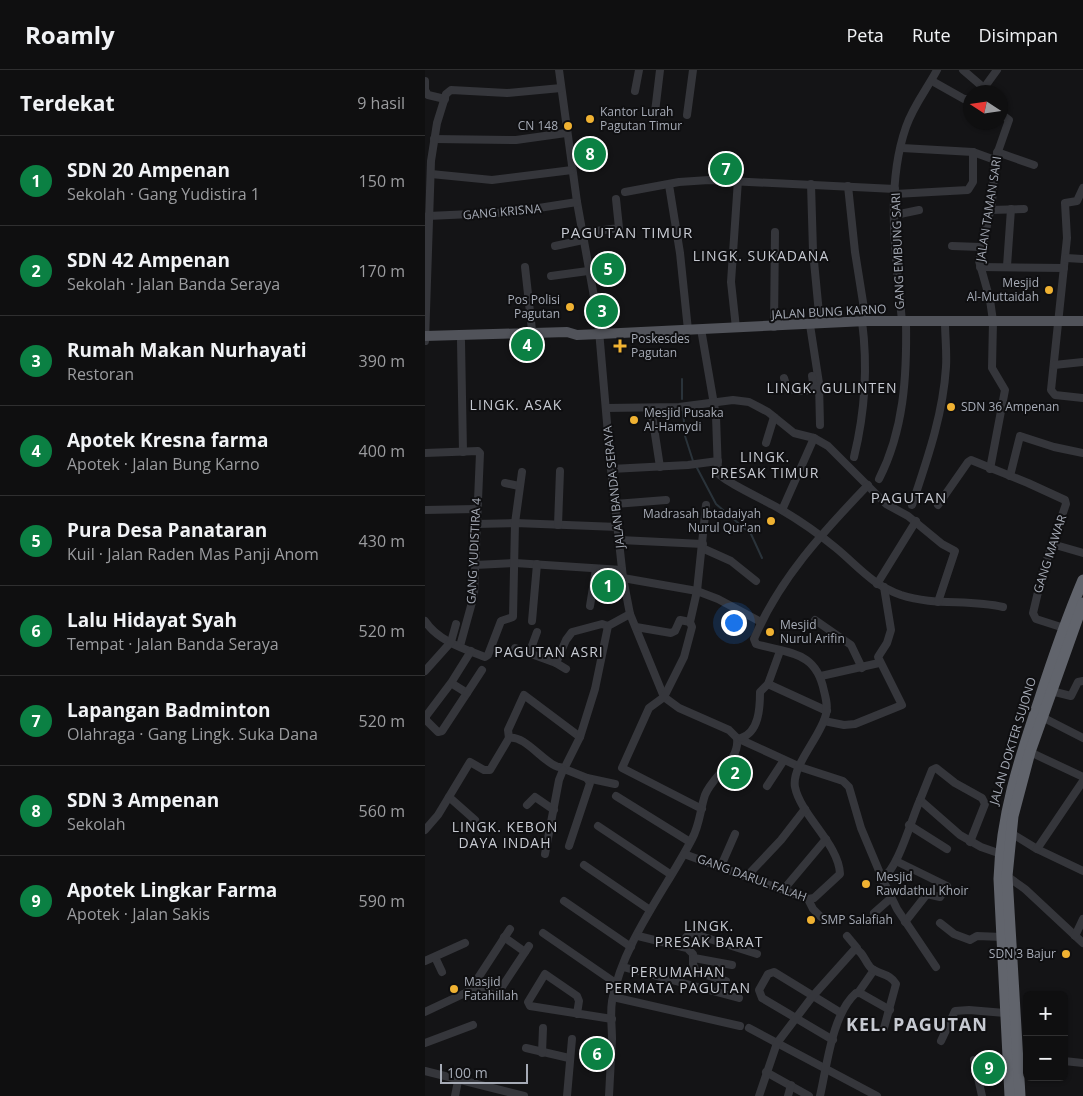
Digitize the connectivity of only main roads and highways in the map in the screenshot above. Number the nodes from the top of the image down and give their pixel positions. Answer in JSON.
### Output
{"nodes":[{"id":1,"x":1083,"y":321,"type":"edge"},
{"id":2,"x":533,"y":336,"type":"junction"},
{"id":3,"x":425,"y":339,"type":"edge"},
{"id":4,"x":1083,"y":580,"type":"edge"},
{"id":5,"x":1083,"y":602,"type":"edge"},
{"id":6,"x":1051,"y":682,"type":"junction"},
{"id":7,"x":1004,"y":855,"type":"junction"},
{"id":8,"x":1004,"y":874,"type":"junction"},
{"id":9,"x":1023,"y":1057,"type":"edge"},
{"id":10,"x":1010,"y":1096,"type":"edge"},
{"id":11,"x":1020,"y":1096,"type":"edge"}],
"edges":[{"from":1,"to":2,"type":"main road","name":"JALAN BUNG KARNO"},
{"from":2,"to":3,"type":"main road","name":"JALAN BUNG KARNO"},
{"from":2,"to":3,"type":"main road","name":"JALAN BUNG KARNO"},
{"from":4,"to":6,"type":"highway","name":"JALAN DOKTER SUJONO"},
{"from":5,"to":6,"type":"highway"},
{"from":6,"to":7,"type":"highway"},
{"from":6,"to":7,"type":"highway","name":"JALAN DOKTER SUJONO"},
{"from":7,"to":8,"type":"highway","name":"JALAN DOKTER SUJONO"},
{"from":8,"to":9,"type":"highway"},
{"from":8,"to":10,"type":"highway","name":"JALAN DOKTER SUJONO"},
{"from":9,"to":11,"type":"highway"}]}
